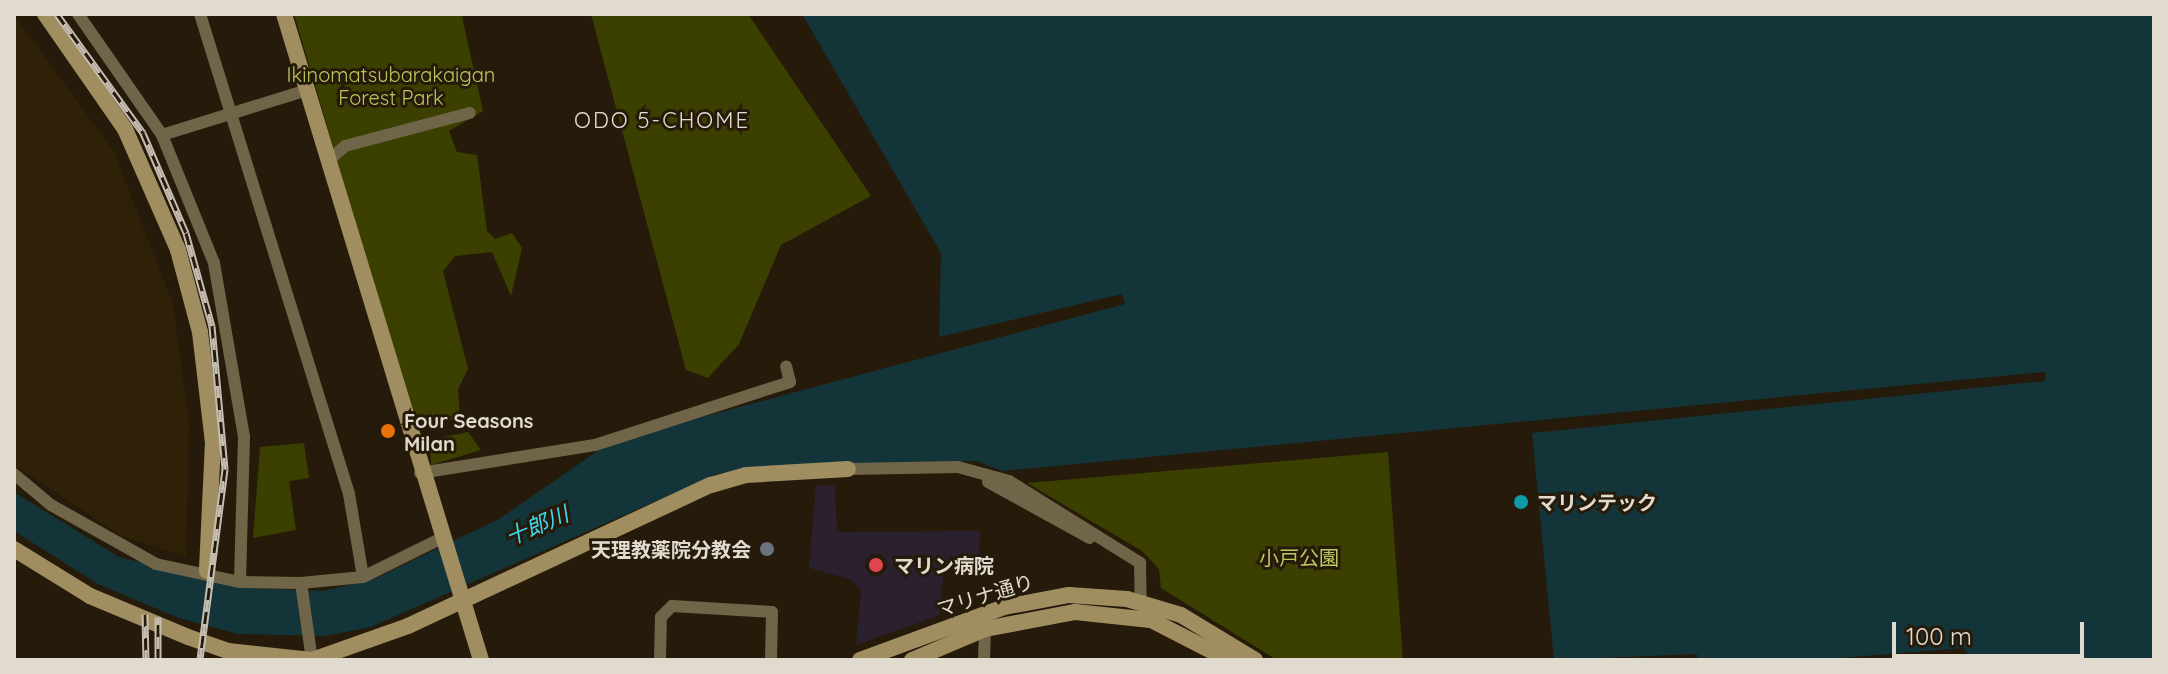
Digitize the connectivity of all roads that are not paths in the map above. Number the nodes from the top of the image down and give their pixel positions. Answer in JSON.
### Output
{"nodes":[{"id":1,"x":45,"y":14,"type":"edge"},
{"id":2,"x":78,"y":14,"type":"edge"},
{"id":3,"x":200,"y":14,"type":"edge"},
{"id":4,"x":284,"y":14,"type":"edge"},
{"id":5,"x":307,"y":90,"type":"junction"},
{"id":6,"x":470,"y":113,"type":"dead end"},
{"id":7,"x":232,"y":114,"type":"junction"},
{"id":8,"x":162,"y":135,"type":"junction"},
{"id":9,"x":329,"y":160,"type":"junction"},
{"id":10,"x":786,"y":366,"type":"dead end"},
{"id":11,"x":848,"y":469,"type":"joint"},
{"id":12,"x":420,"y":473,"type":"junction"},
{"id":13,"x":14,"y":474,"type":"edge"},
{"id":14,"x":440,"y":539,"type":"junction"},
{"id":15,"x":14,"y":549,"type":"edge"},
{"id":16,"x":207,"y":571,"type":"junction"},
{"id":17,"x":363,"y":577,"type":"junction"},
{"id":18,"x":240,"y":582,"type":"junction"},
{"id":19,"x":302,"y":588,"type":"junction"},
{"id":20,"x":460,"y":602,"type":"junction"},
{"id":21,"x":1141,"y":602,"type":"junction"},
{"id":22,"x":985,"y":629,"type":"junction"},
{"id":23,"x":310,"y":655,"type":"edge"},
{"id":24,"x":1225,"y":659,"type":"edge"},
{"id":25,"x":481,"y":660,"type":"edge"},
{"id":26,"x":660,"y":660,"type":"edge"},
{"id":27,"x":771,"y":660,"type":"edge"},
{"id":28,"x":860,"y":660,"type":"edge"},
{"id":29,"x":912,"y":660,"type":"edge"},
{"id":30,"x":984,"y":660,"type":"edge"},
{"id":31,"x":1255,"y":660,"type":"edge"}],
"edges":[{"from":1,"to":16,"type":"street"},
{"from":2,"to":8,"type":"street"},
{"from":3,"to":7,"type":"street"},
{"from":4,"to":5,"type":"street"},
{"from":5,"to":7,"type":"street"},
{"from":5,"to":9,"type":"street"},
{"from":6,"to":9,"type":"street"},
{"from":7,"to":8,"type":"street"},
{"from":7,"to":17,"type":"street"},
{"from":8,"to":18,"type":"street"},
{"from":9,"to":12,"type":"street"},
{"from":10,"to":12,"type":"street"},
{"from":11,"to":20,"type":"street"},
{"from":11,"to":21,"type":"street"},
{"from":12,"to":14,"type":"street"},
{"from":13,"to":16,"type":"street"},
{"from":14,"to":17,"type":"street"},
{"from":14,"to":20,"type":"street"},
{"from":15,"to":23,"type":"street"},
{"from":16,"to":18,"type":"street"},
{"from":17,"to":19,"type":"street"},
{"from":18,"to":19,"type":"street"},
{"from":19,"to":23,"type":"street"},
{"from":20,"to":23,"type":"street"},
{"from":20,"to":25,"type":"street"},
{"from":21,"to":28,"type":"street","name":"マリナ通り"},
{"from":21,"to":31,"type":"street","name":"マリナ通り"},
{"from":22,"to":24,"type":"street","name":"マリナ通り"},
{"from":22,"to":29,"type":"street","name":"マリナ通り"},
{"from":22,"to":30,"type":"street"},
{"from":26,"to":27,"type":"street"}]}
